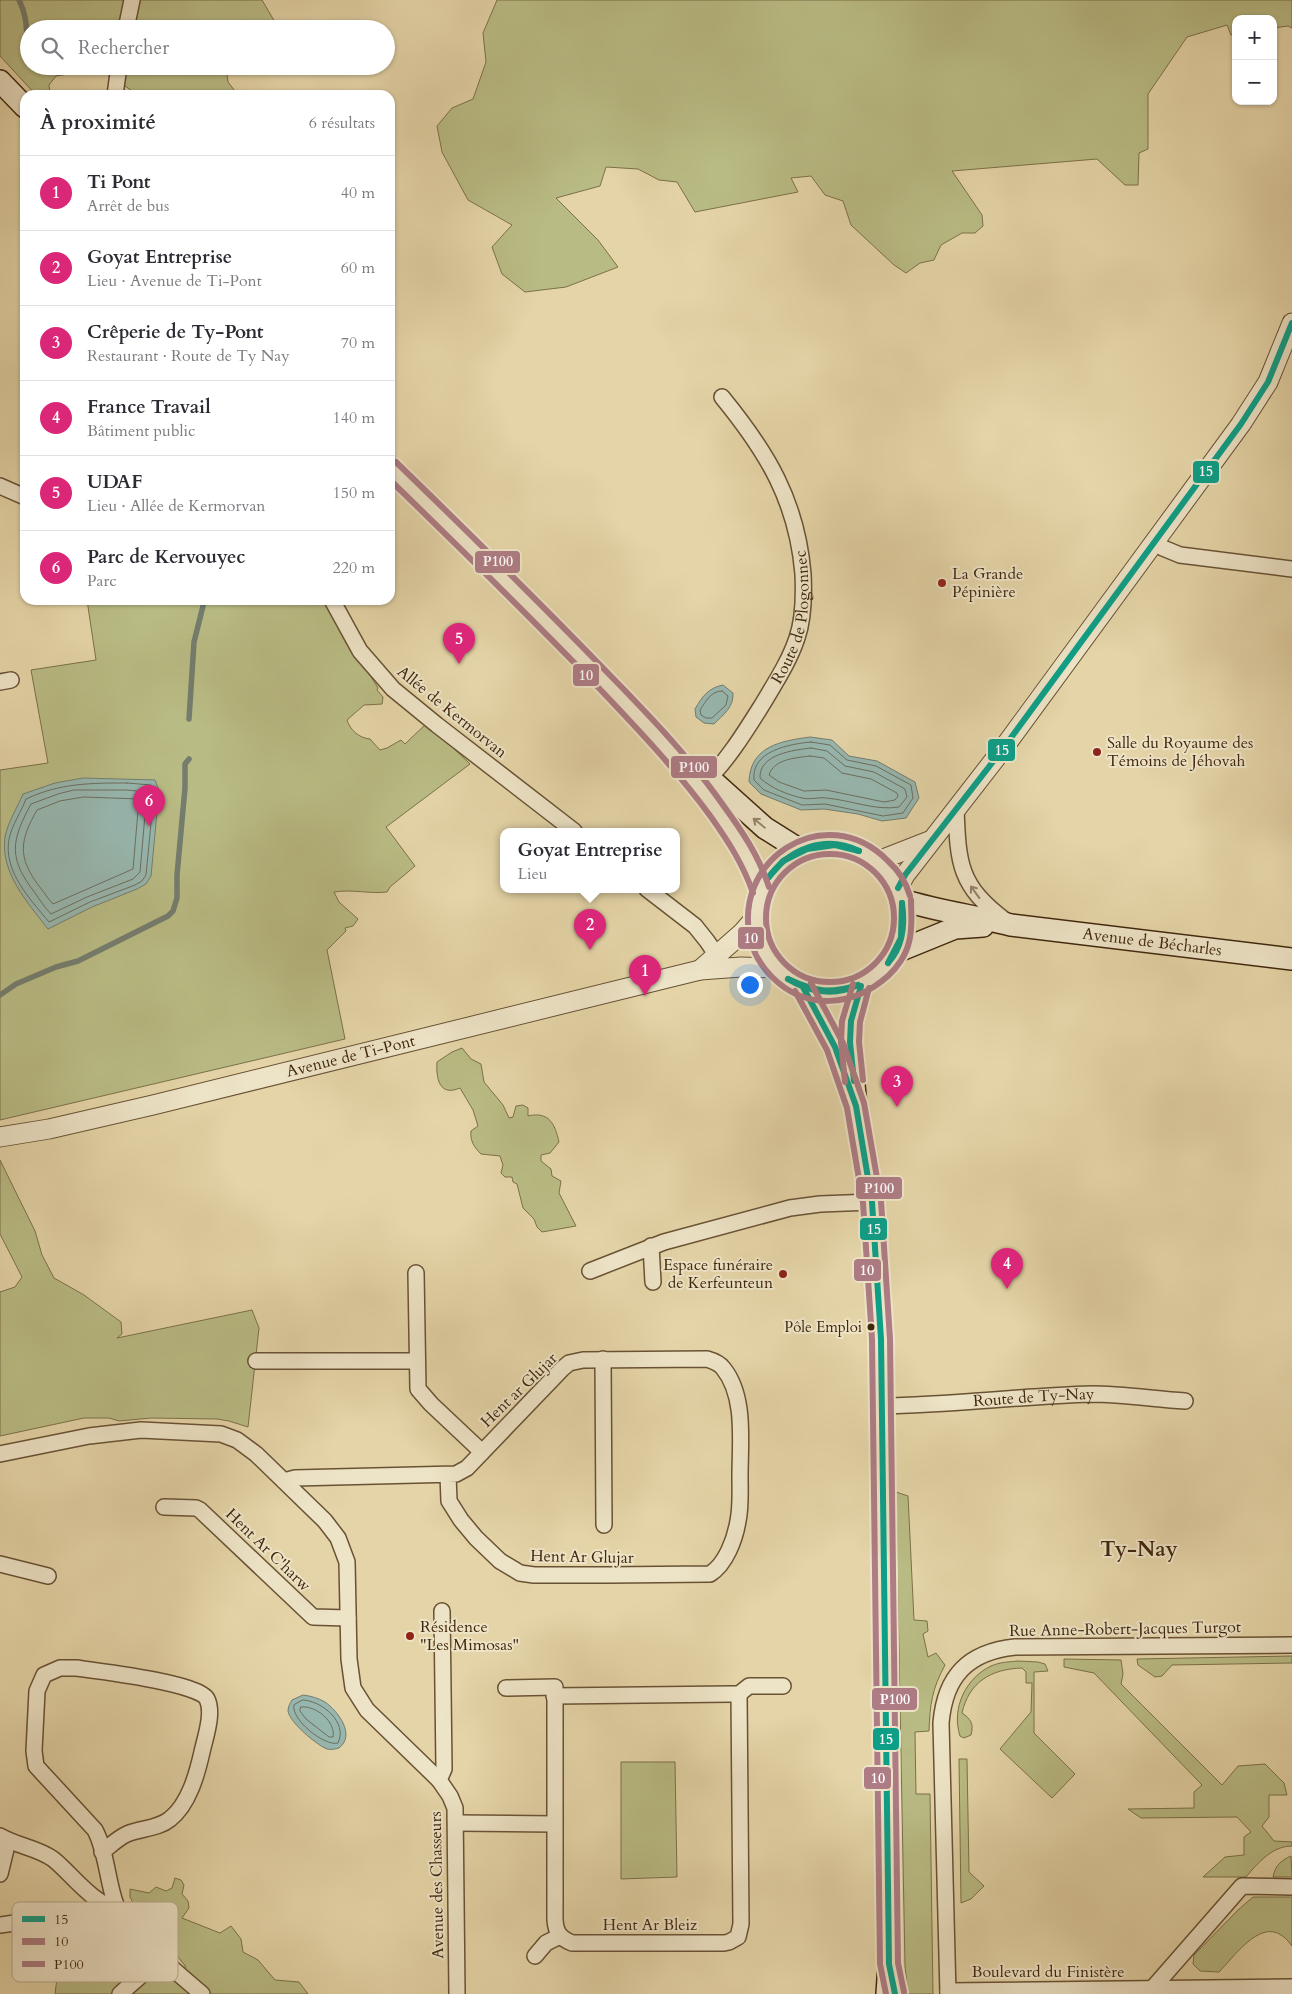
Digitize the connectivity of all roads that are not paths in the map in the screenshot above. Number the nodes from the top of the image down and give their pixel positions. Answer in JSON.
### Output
{"nodes":[{"id":1,"x":132,"y":0,"type":"edge"},
{"id":2,"x":128,"y":20,"type":"edge"},
{"id":3,"x":118,"y":75,"type":"edge"},
{"id":4,"x":0,"y":82,"type":"edge"},
{"id":5,"x":116,"y":90,"type":"edge"},
{"id":6,"x":20,"y":102,"type":"edge"},
{"id":7,"x":1292,"y":323,"type":"edge"},
{"id":8,"x":722,"y":397,"type":"dead end"},
{"id":9,"x":395,"y":473,"type":"edge"},
{"id":10,"x":0,"y":486,"type":"edge"},
{"id":11,"x":20,"y":495,"type":"edge"},
{"id":12,"x":1154,"y":542,"type":"junction"},
{"id":13,"x":1292,"y":569,"type":"edge"},
{"id":14,"x":335,"y":605,"type":"edge"},
{"id":15,"x":705,"y":782,"type":"junction"},
{"id":16,"x":956,"y":808,"type":"junction"},
{"id":17,"x":570,"y":828,"type":"edge"},
{"id":18,"x":932,"y":839,"type":"junction"},
{"id":19,"x":800,"y":850,"type":"junction"},
{"id":20,"x":878,"y":861,"type":"junction"},
{"id":21,"x":761,"y":890,"type":"junction"},
{"id":22,"x":652,"y":893,"type":"edge"},
{"id":23,"x":900,"y":894,"type":"junction"},
{"id":24,"x":756,"y":917,"type":"junction"},
{"id":25,"x":1011,"y":925,"type":"junction"},
{"id":26,"x":896,"y":952,"type":"junction"},
{"id":27,"x":1292,"y":959,"type":"edge"},
{"id":28,"x":722,"y":962,"type":"junction"},
{"id":29,"x":775,"y":968,"type":"junction"},
{"id":30,"x":861,"y":986,"type":"junction"},
{"id":31,"x":803,"y":987,"type":"junction"},
{"id":32,"x":856,"y":1106,"type":"junction"},
{"id":33,"x":0,"y":1137,"type":"edge"},
{"id":34,"x":872,"y":1202,"type":"junction"},
{"id":35,"x":651,"y":1246,"type":"junction"},
{"id":36,"x":590,"y":1271,"type":"dead end"},
{"id":37,"x":416,"y":1273,"type":"dead end"},
{"id":38,"x":653,"y":1282,"type":"dead end"},
{"id":39,"x":603,"y":1359,"type":"junction"},
{"id":40,"x":256,"y":1361,"type":"dead end"},
{"id":41,"x":418,"y":1361,"type":"junction"},
{"id":42,"x":718,"y":1362,"type":"joint"},
{"id":43,"x":1186,"y":1401,"type":"dead end"},
{"id":44,"x":882,"y":1406,"type":"junction"},
{"id":45,"x":482,"y":1452,"type":"junction"},
{"id":46,"x":0,"y":1454,"type":"edge"},
{"id":47,"x":448,"y":1475,"type":"junction"},
{"id":48,"x":284,"y":1481,"type":"junction"},
{"id":49,"x":164,"y":1507,"type":"dead end"},
{"id":50,"x":604,"y":1525,"type":"dead end"},
{"id":51,"x":0,"y":1564,"type":"edge"},
{"id":52,"x":48,"y":1576,"type":"dead end"},
{"id":53,"x":442,"y":1611,"type":"dead end"},
{"id":54,"x":348,"y":1618,"type":"junction"},
{"id":55,"x":1292,"y":1645,"type":"edge"},
{"id":56,"x":783,"y":1686,"type":"dead end"},
{"id":57,"x":506,"y":1688,"type":"dead end"},
{"id":58,"x":739,"y":1694,"type":"junction"},
{"id":59,"x":554,"y":1696,"type":"junction"},
{"id":60,"x":439,"y":1780,"type":"junction"},
{"id":61,"x":456,"y":1823,"type":"junction"},
{"id":62,"x":554,"y":1824,"type":"junction"},
{"id":63,"x":4,"y":1839,"type":"edge"},
{"id":64,"x":102,"y":1852,"type":"junction"},
{"id":65,"x":0,"y":1874,"type":"edge"},
{"id":66,"x":1292,"y":1887,"type":"edge"},
{"id":67,"x":102,"y":1902,"type":"edge"},
{"id":68,"x":116,"y":1902,"type":"edge"},
{"id":69,"x":560,"y":1936,"type":"junction"},
{"id":70,"x":535,"y":1956,"type":"dead end"},
{"id":71,"x":178,"y":1972,"type":"edge"},
{"id":72,"x":134,"y":1982,"type":"edge"},
{"id":73,"x":1292,"y":1987,"type":"edge"},
{"id":74,"x":1152,"y":1989,"type":"junction"},
{"id":75,"x":948,"y":1992,"type":"edge"},
{"id":76,"x":888,"y":1993,"type":"edge"},
{"id":77,"x":120,"y":1994,"type":"edge"},
{"id":78,"x":202,"y":1994,"type":"edge"},
{"id":79,"x":457,"y":1994,"type":"edge"}],
"edges":[{"from":1,"to":2,"type":"street"},
{"from":3,"to":5,"type":"street"},
{"from":4,"to":6,"type":"main road"},
{"from":7,"to":12,"type":"street"},
{"from":8,"to":15,"type":"street","name":"Route de Plogonnec"},
{"from":9,"to":15,"type":"main road"},
{"from":10,"to":11,"type":"street"},
{"from":12,"to":13,"type":"street"},
{"from":12,"to":16,"type":"street"},
{"from":14,"to":17,"type":"street","name":"Allée de Kermorvan"},
{"from":19,"to":15,"type":"main road","one_way":true},
{"from":15,"to":21,"type":"main road"},
{"from":16,"to":18,"type":"street"},
{"from":25,"to":16,"type":"street","one_way":true},
{"from":18,"to":20,"type":"street"},
{"from":18,"to":23,"type":"street"},
{"from":19,"to":20,"type":"main road"},
{"from":19,"to":21,"type":"main road"},
{"from":20,"to":23,"type":"main road"},
{"from":21,"to":24,"type":"main road"},
{"from":22,"to":28,"type":"street"},
{"from":23,"to":25,"type":"main road","name":"Avenue de Bécharles"},
{"from":23,"to":26,"type":"main road"},
{"from":24,"to":28,"type":"street","name":"Avenue de Ti-Pont"},
{"from":24,"to":29,"type":"main road"},
{"from":25,"to":26,"type":"main road","name":"Avenue de Bécharles"},
{"from":25,"to":27,"type":"main road","name":"Avenue de Bécharles"},
{"from":26,"to":30,"type":"main road"},
{"from":28,"to":29,"type":"street"},
{"from":28,"to":33,"type":"street","name":"Avenue de Ti-Pont"},
{"from":29,"to":31,"type":"main road"},
{"from":30,"to":31,"type":"main road"},
{"from":30,"to":32,"type":"main road"},
{"from":31,"to":32,"type":"main road"},
{"from":32,"to":34,"type":"main road"},
{"from":34,"to":35,"type":"street"},
{"from":34,"to":44,"type":"main road"},
{"from":35,"to":36,"type":"street"},
{"from":35,"to":38,"type":"street"},
{"from":37,"to":41,"type":"street","name":"Hent Ar Glujar"},
{"from":39,"to":42,"type":"street","name":"Hent ar Glujar"},
{"from":39,"to":45,"type":"street","name":"Hent ar Glujar"},
{"from":39,"to":50,"type":"street","name":"Hent Ar Glujar"},
{"from":40,"to":41,"type":"street"},
{"from":41,"to":45,"type":"street","name":"Hent Ar Glujar"},
{"from":42,"to":47,"type":"street","name":"Hent Ar Glujar"},
{"from":43,"to":44,"type":"street","name":"Route de Ty-Nay"},
{"from":44,"to":76,"type":"main road"},
{"from":45,"to":47,"type":"street","name":"Hent ar Glujar"},
{"from":46,"to":48,"type":"street","name":"Avenue des Chasseurs"},
{"from":47,"to":48,"type":"street"},
{"from":48,"to":54,"type":"street","name":"Avenue des Chasseurs"},
{"from":49,"to":54,"type":"street","name":"Hent Ar C'harw"},
{"from":51,"to":52,"type":"street"},
{"from":53,"to":60,"type":"street"},
{"from":54,"to":60,"type":"street","name":"Avenue des Chasseurs"},
{"from":55,"to":75,"type":"street","name":"Rue Anne-Robert-Jacques Turgot"},
{"from":56,"to":58,"type":"street"},
{"from":57,"to":59,"type":"street"},
{"from":58,"to":59,"type":"street"},
{"from":58,"to":69,"type":"street","name":"Hent Ar Bleiz"},
{"from":59,"to":62,"type":"street"},
{"from":60,"to":61,"type":"street","name":"Avenue des Chasseurs"},
{"from":61,"to":62,"type":"street"},
{"from":61,"to":79,"type":"street","name":"Avenue des Chasseurs"},
{"from":62,"to":69,"type":"street"},
{"from":63,"to":65,"type":"street"},
{"from":63,"to":67,"type":"street"},
{"from":64,"to":64,"type":"street"},
{"from":64,"to":68,"type":"street"},
{"from":66,"to":74,"type":"street"},
{"from":69,"to":70,"type":"street"},
{"from":71,"to":78,"type":"street"},
{"from":72,"to":77,"type":"street"},
{"from":73,"to":74,"type":"street","name":"Boulevard du Finistère"},
{"from":74,"to":75,"type":"street","name":"Boulevard du Finistère"}]}
